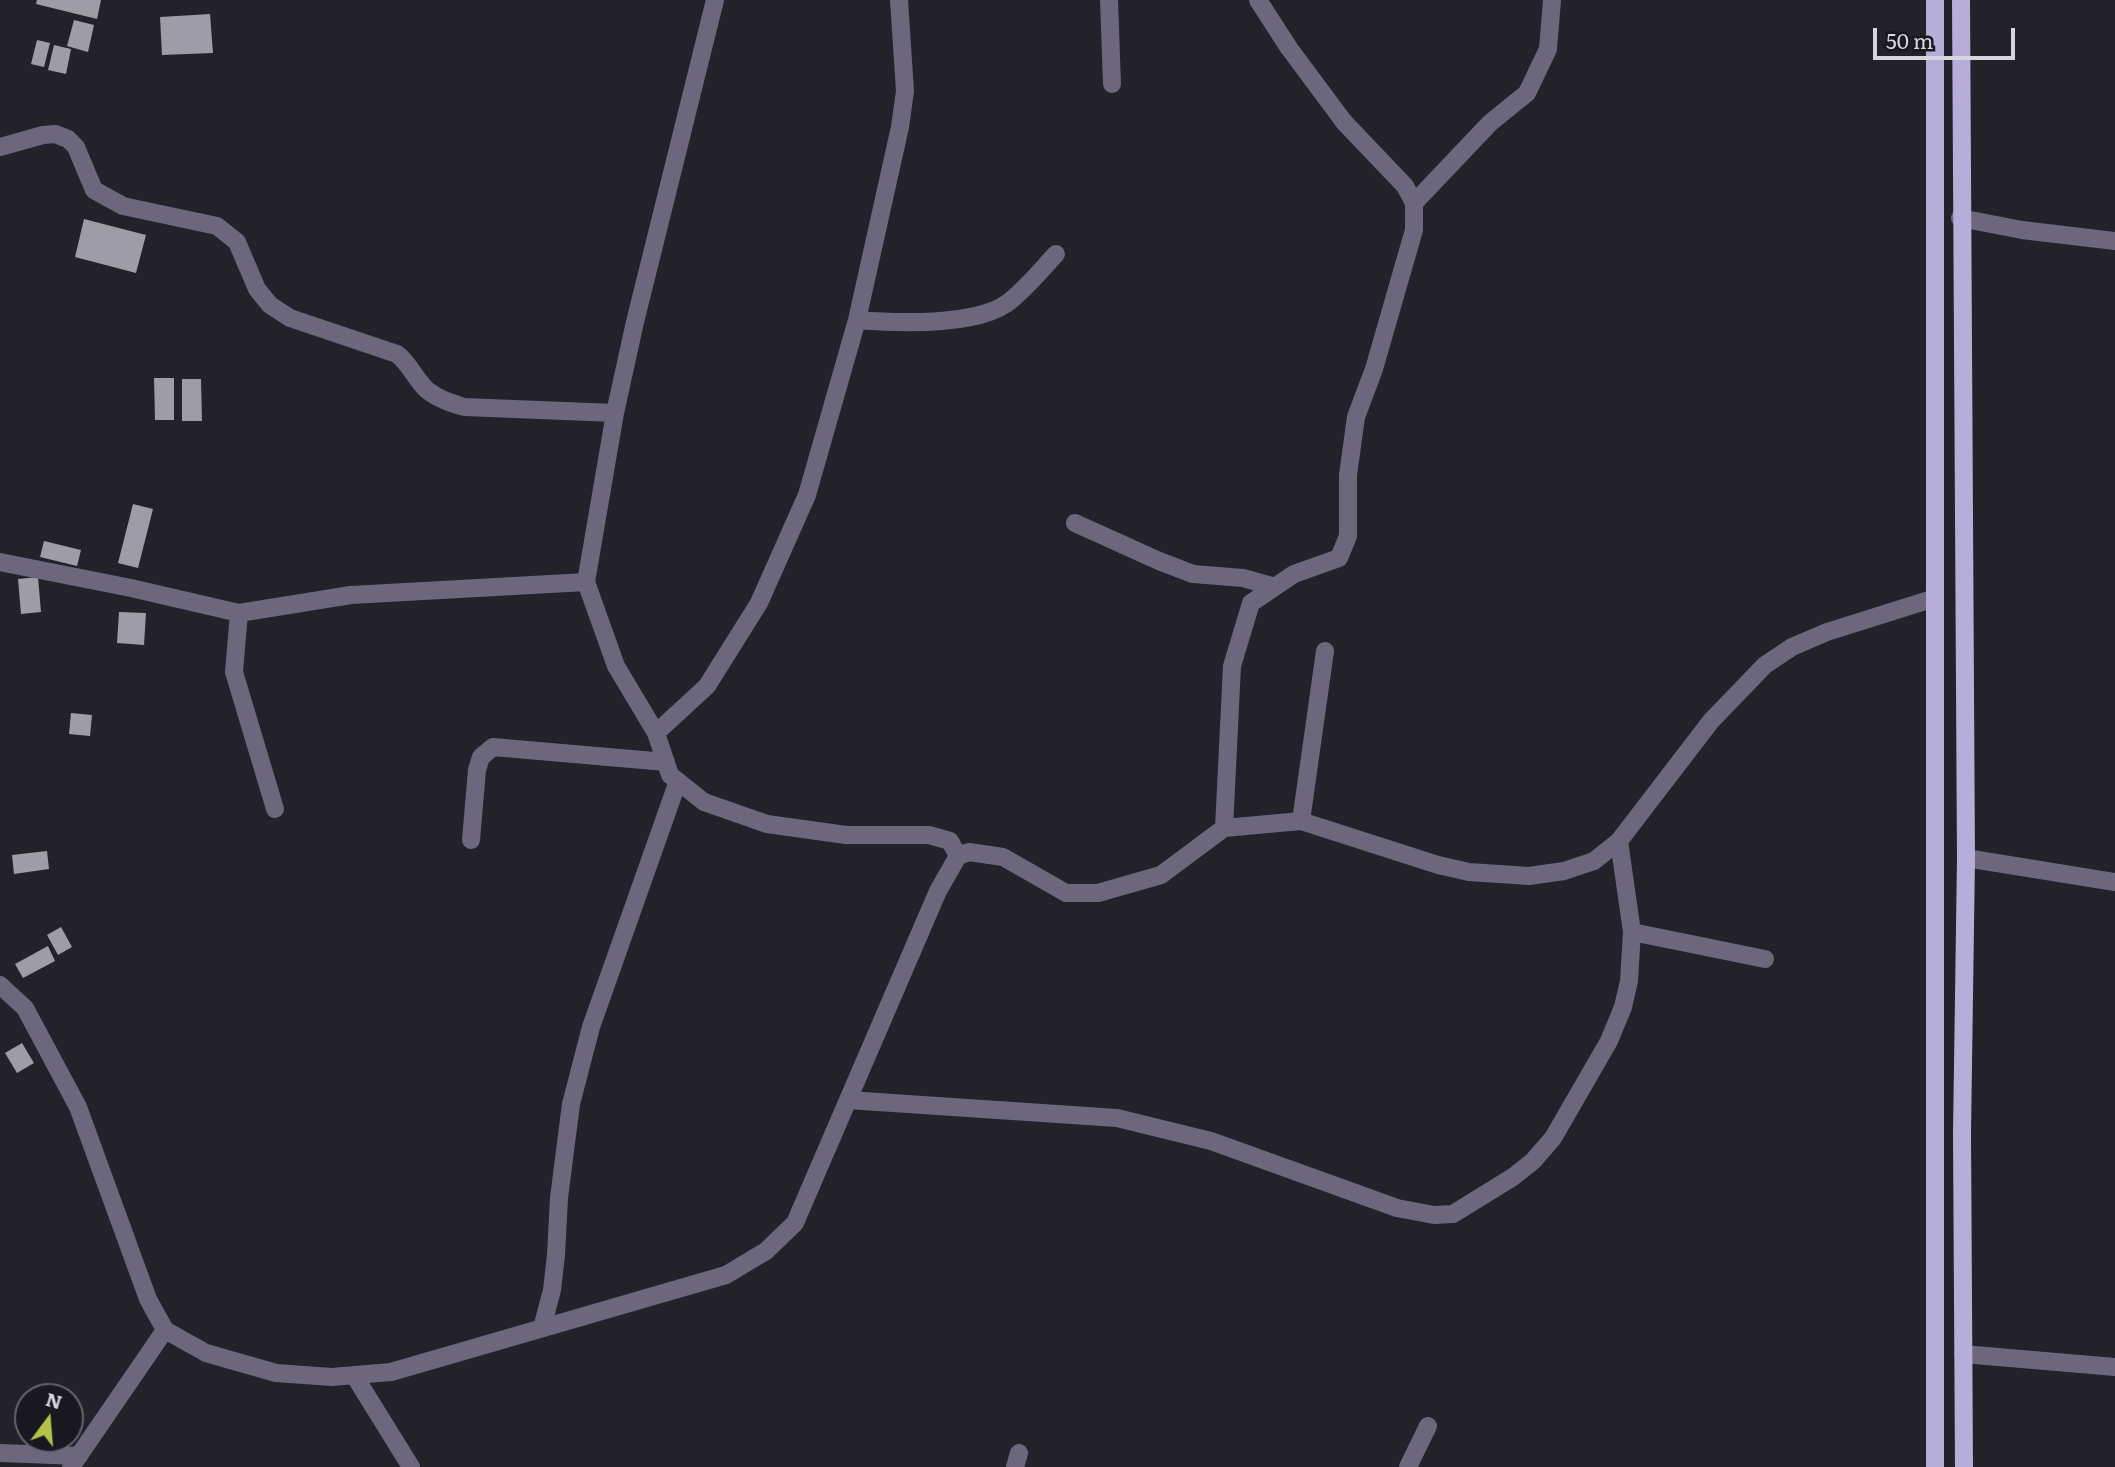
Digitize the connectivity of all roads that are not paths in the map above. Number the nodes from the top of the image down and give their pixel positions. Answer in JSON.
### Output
{"nodes":[{"id":1,"x":715,"y":0,"type":"edge"},
{"id":2,"x":899,"y":0,"type":"edge"},
{"id":3,"x":1108,"y":0,"type":"edge"},
{"id":4,"x":1258,"y":0,"type":"edge"},
{"id":5,"x":1552,"y":0,"type":"edge"},
{"id":6,"x":1935,"y":0,"type":"edge"},
{"id":7,"x":1961,"y":0,"type":"edge"},
{"id":8,"x":1112,"y":84,"type":"dead end"},
{"id":9,"x":0,"y":147,"type":"edge"},
{"id":10,"x":1414,"y":204,"type":"junction"},
{"id":11,"x":1961,"y":218,"type":"junction"},
{"id":12,"x":2115,"y":241,"type":"edge"},
{"id":13,"x":1056,"y":254,"type":"dead end"},
{"id":14,"x":858,"y":320,"type":"junction"},
{"id":15,"x":615,"y":413,"type":"junction"},
{"id":16,"x":1075,"y":523,"type":"dead end"},
{"id":17,"x":0,"y":562,"type":"edge"},
{"id":18,"x":586,"y":582,"type":"junction"},
{"id":19,"x":1275,"y":587,"type":"junction"},
{"id":20,"x":1935,"y":598,"type":"junction"},
{"id":21,"x":239,"y":613,"type":"junction"},
{"id":22,"x":1325,"y":651,"type":"dead end"},
{"id":23,"x":656,"y":733,"type":"junction"},
{"id":24,"x":666,"y":762,"type":"junction"},
{"id":25,"x":678,"y":781,"type":"junction"},
{"id":26,"x":275,"y":809,"type":"dead end"},
{"id":27,"x":1301,"y":821,"type":"junction"},
{"id":28,"x":1224,"y":828,"type":"junction"},
{"id":29,"x":471,"y":840,"type":"dead end"},
{"id":30,"x":1619,"y":841,"type":"junction"},
{"id":31,"x":958,"y":856,"type":"junction"},
{"id":32,"x":1966,"y":858,"type":"junction"},
{"id":33,"x":2115,"y":882,"type":"edge"},
{"id":34,"x":1632,"y":932,"type":"junction"},
{"id":35,"x":1765,"y":959,"type":"dead end"},
{"id":36,"x":0,"y":985,"type":"edge"},
{"id":37,"x":848,"y":1100,"type":"junction"},
{"id":38,"x":542,"y":1328,"type":"junction"},
{"id":39,"x":165,"y":1330,"type":"junction"},
{"id":40,"x":1963,"y":1354,"type":"junction"},
{"id":41,"x":2115,"y":1367,"type":"edge"},
{"id":42,"x":354,"y":1375,"type":"junction"},
{"id":43,"x":1429,"y":1426,"type":"dead end"},
{"id":44,"x":0,"y":1453,"type":"edge"},
{"id":45,"x":75,"y":1461,"type":"edge"},
{"id":46,"x":411,"y":1467,"type":"edge"},
{"id":47,"x":1408,"y":1467,"type":"edge"},
{"id":48,"x":1935,"y":1467,"type":"edge"},
{"id":49,"x":1964,"y":1467,"type":"edge"}],
"edges":[{"from":1,"to":15,"type":"street"},
{"from":2,"to":14,"type":"street"},
{"from":3,"to":8,"type":"street"},
{"from":4,"to":10,"type":"street"},
{"from":5,"to":10,"type":"street"},
{"from":6,"to":20,"type":"main road"},
{"from":7,"to":11,"type":"main road"},
{"from":9,"to":15,"type":"street"},
{"from":10,"to":19,"type":"street"},
{"from":11,"to":12,"type":"street"},
{"from":11,"to":32,"type":"main road"},
{"from":13,"to":14,"type":"street"},
{"from":14,"to":23,"type":"street"},
{"from":15,"to":18,"type":"street"},
{"from":16,"to":19,"type":"street"},
{"from":17,"to":21,"type":"street"},
{"from":18,"to":21,"type":"street"},
{"from":18,"to":23,"type":"street"},
{"from":19,"to":28,"type":"street"},
{"from":20,"to":30,"type":"street"},
{"from":20,"to":48,"type":"main road"},
{"from":21,"to":26,"type":"street"},
{"from":22,"to":27,"type":"street"},
{"from":23,"to":24,"type":"street"},
{"from":24,"to":25,"type":"street"},
{"from":24,"to":29,"type":"street"},
{"from":25,"to":31,"type":"street"},
{"from":25,"to":38,"type":"street"},
{"from":27,"to":28,"type":"street"},
{"from":27,"to":30,"type":"street"},
{"from":28,"to":31,"type":"street"},
{"from":30,"to":34,"type":"street"},
{"from":31,"to":37,"type":"street"},
{"from":32,"to":33,"type":"street"},
{"from":32,"to":40,"type":"main road"},
{"from":34,"to":35,"type":"street"},
{"from":34,"to":37,"type":"street"},
{"from":36,"to":39,"type":"street"},
{"from":37,"to":38,"type":"street"},
{"from":38,"to":42,"type":"street"},
{"from":39,"to":42,"type":"street"},
{"from":39,"to":45,"type":"street"},
{"from":40,"to":41,"type":"street"},
{"from":40,"to":49,"type":"main road"},
{"from":42,"to":46,"type":"street"},
{"from":43,"to":47,"type":"street"},
{"from":44,"to":45,"type":"street"}]}
